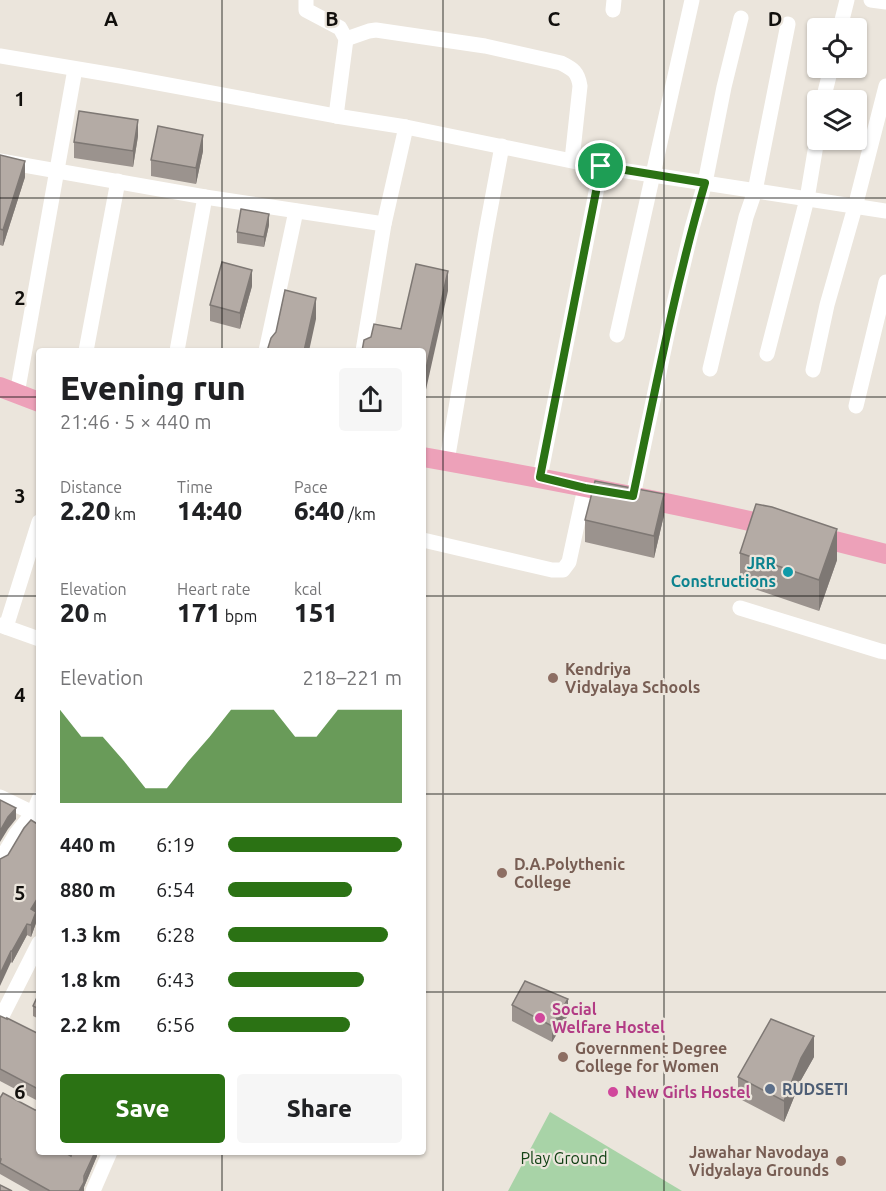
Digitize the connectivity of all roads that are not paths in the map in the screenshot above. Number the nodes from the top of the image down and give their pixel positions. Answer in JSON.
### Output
{"nodes":[{"id":1,"x":306,"y":0,"type":"edge"},
{"id":2,"x":692,"y":0,"type":"edge"},
{"id":3,"x":847,"y":0,"type":"edge"},
{"id":4,"x":872,"y":0,"type":"edge"},
{"id":5,"x":886,"y":2,"type":"edge"},
{"id":6,"x":741,"y":18,"type":"dead end"},
{"id":7,"x":842,"y":18,"type":"edge"},
{"id":8,"x":788,"y":24,"type":"dead end"},
{"id":9,"x":346,"y":39,"type":"junction"},
{"id":10,"x":0,"y":56,"type":"edge"},
{"id":11,"x":75,"y":69,"type":"junction"},
{"id":12,"x":886,"y":86,"type":"edge"},
{"id":13,"x":336,"y":116,"type":"junction"},
{"id":14,"x":406,"y":127,"type":"junction"},
{"id":15,"x":502,"y":146,"type":"junction"},
{"id":16,"x":815,"y":150,"type":"edge"},
{"id":17,"x":572,"y":160,"type":"junction"},
{"id":18,"x":0,"y":161,"type":"edge"},
{"id":19,"x":601,"y":166,"type":"junction"},
{"id":20,"x":57,"y":170,"type":"junction"},
{"id":21,"x":653,"y":175,"type":"junction"},
{"id":22,"x":118,"y":181,"type":"junction"},
{"id":23,"x":705,"y":183,"type":"junction"},
{"id":24,"x":754,"y":191,"type":"junction"},
{"id":25,"x":205,"y":197,"type":"junction"},
{"id":26,"x":807,"y":199,"type":"junction"},
{"id":27,"x":855,"y":207,"type":"junction"},
{"id":28,"x":296,"y":211,"type":"junction"},
{"id":29,"x":886,"y":211,"type":"edge"},
{"id":30,"x":384,"y":224,"type":"junction"},
{"id":31,"x":886,"y":282,"type":"edge"},
{"id":32,"x":617,"y":336,"type":"dead end"},
{"id":33,"x":87,"y":348,"type":"edge"},
{"id":34,"x":178,"y":348,"type":"edge"},
{"id":35,"x":267,"y":348,"type":"edge"},
{"id":36,"x":363,"y":348,"type":"edge"},
{"id":37,"x":767,"y":354,"type":"dead end"},
{"id":38,"x":710,"y":369,"type":"dead end"},
{"id":39,"x":813,"y":369,"type":"dead end"},
{"id":40,"x":8,"y":391,"type":"edge"},
{"id":41,"x":36,"y":401,"type":"edge"},
{"id":42,"x":856,"y":406,"type":"dead end"},
{"id":43,"x":426,"y":458,"type":"edge"},
{"id":44,"x":447,"y":461,"type":"junction"},
{"id":45,"x":540,"y":477,"type":"junction"},
{"id":46,"x":585,"y":488,"type":"junction"},
{"id":47,"x":633,"y":496,"type":"junction"},
{"id":48,"x":36,"y":531,"type":"edge"},
{"id":49,"x":426,"y":541,"type":"edge"},
{"id":50,"x":886,"y":554,"type":"edge"},
{"id":51,"x":740,"y":608,"type":"dead end"},
{"id":52,"x":3,"y":626,"type":"edge"},
{"id":53,"x":36,"y":638,"type":"edge"},
{"id":54,"x":886,"y":652,"type":"edge"},
{"id":55,"x":0,"y":797,"type":"edge"},
{"id":56,"x":36,"y":815,"type":"edge"},
{"id":57,"x":0,"y":861,"type":"edge"},
{"id":58,"x":36,"y":951,"type":"edge"},
{"id":59,"x":5,"y":1017,"type":"edge"},
{"id":60,"x":109,"y":1155,"type":"edge"},
{"id":61,"x":93,"y":1191,"type":"edge"}],
"edges":[{"from":1,"to":9,"type":"street"},
{"from":2,"to":21,"type":"street"},
{"from":3,"to":7,"type":"street"},
{"from":4,"to":5,"type":"street"},
{"from":6,"to":23,"type":"street"},
{"from":8,"to":24,"type":"street"},
{"from":9,"to":13,"type":"street"},
{"from":9,"to":17,"type":"street"},
{"from":10,"to":11,"type":"street"},
{"from":11,"to":13,"type":"street"},
{"from":11,"to":20,"type":"street"},
{"from":12,"to":27,"type":"street"},
{"from":13,"to":14,"type":"street"},
{"from":14,"to":15,"type":"street"},
{"from":14,"to":30,"type":"street"},
{"from":15,"to":17,"type":"street"},
{"from":15,"to":44,"type":"street"},
{"from":16,"to":26,"type":"street"},
{"from":17,"to":19,"type":"street"},
{"from":18,"to":20,"type":"street"},
{"from":19,"to":21,"type":"street"},
{"from":19,"to":45,"type":"street"},
{"from":20,"to":22,"type":"street"},
{"from":20,"to":40,"type":"street"},
{"from":21,"to":23,"type":"street"},
{"from":21,"to":32,"type":"street"},
{"from":22,"to":25,"type":"street"},
{"from":22,"to":33,"type":"street"},
{"from":23,"to":24,"type":"street"},
{"from":23,"to":47,"type":"street"},
{"from":24,"to":26,"type":"street"},
{"from":24,"to":38,"type":"street"},
{"from":25,"to":28,"type":"street"},
{"from":25,"to":34,"type":"street"},
{"from":26,"to":27,"type":"street"},
{"from":26,"to":37,"type":"street"},
{"from":27,"to":29,"type":"street"},
{"from":27,"to":39,"type":"street"},
{"from":28,"to":30,"type":"street"},
{"from":28,"to":35,"type":"street"},
{"from":30,"to":36,"type":"street"},
{"from":31,"to":42,"type":"street"},
{"from":40,"to":41,"type":"main road"},
{"from":43,"to":44,"type":"main road"},
{"from":44,"to":45,"type":"main road"},
{"from":45,"to":46,"type":"main road"},
{"from":46,"to":47,"type":"main road"},
{"from":46,"to":49,"type":"street"},
{"from":47,"to":50,"type":"main road"},
{"from":48,"to":52,"type":"street"},
{"from":51,"to":54,"type":"street"},
{"from":52,"to":53,"type":"street"},
{"from":55,"to":56,"type":"street"},
{"from":56,"to":57,"type":"street"},
{"from":58,"to":59,"type":"street"},
{"from":60,"to":61,"type":"street"}]}
